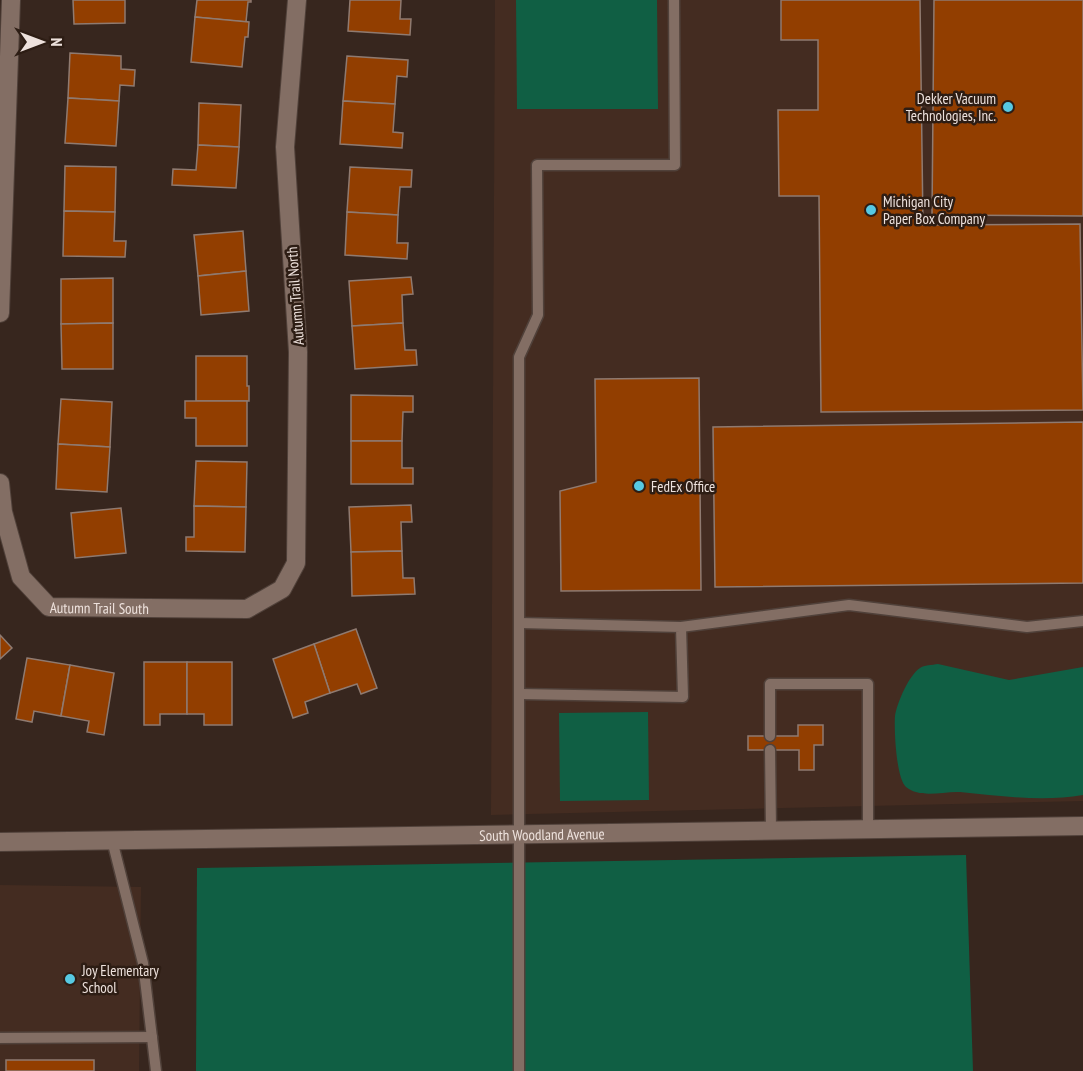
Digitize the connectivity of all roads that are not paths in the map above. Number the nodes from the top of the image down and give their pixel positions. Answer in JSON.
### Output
{"nodes":[{"id":1,"x":11,"y":0,"type":"edge"},
{"id":2,"x":297,"y":0,"type":"edge"},
{"id":3,"x":675,"y":0,"type":"edge"},
{"id":4,"x":0,"y":313,"type":"edge"},
{"id":5,"x":0,"y":483,"type":"edge"},
{"id":6,"x":282,"y":589,"type":"joint"},
{"id":7,"x":1083,"y":621,"type":"edge"},
{"id":8,"x":520,"y":623,"type":"junction"},
{"id":9,"x":681,"y":627,"type":"junction"},
{"id":10,"x":520,"y":694,"type":"junction"},
{"id":11,"x":770,"y":736,"type":"dead end"},
{"id":12,"x":770,"y":750,"type":"dead end"},
{"id":13,"x":1083,"y":826,"type":"edge"},
{"id":14,"x":868,"y":829,"type":"junction"},
{"id":15,"x":771,"y":831,"type":"junction"},
{"id":16,"x":519,"y":834,"type":"junction"},
{"id":17,"x":112,"y":840,"type":"junction"},
{"id":18,"x":0,"y":842,"type":"edge"},
{"id":19,"x":152,"y":1037,"type":"junction"},
{"id":20,"x":0,"y":1038,"type":"edge"},
{"id":21,"x":156,"y":1071,"type":"edge"},
{"id":22,"x":519,"y":1071,"type":"edge"}],
"edges":[{"from":1,"to":4,"type":"street"},
{"from":2,"to":6,"type":"street","name":"Autumn Trail North"},
{"from":3,"to":8,"type":"lane"},
{"from":5,"to":6,"type":"street","name":"Autumn Trail South"},
{"from":7,"to":9,"type":"lane"},
{"from":8,"to":9,"type":"lane"},
{"from":8,"to":10,"type":"lane"},
{"from":9,"to":10,"type":"lane"},
{"from":10,"to":16,"type":"lane"},
{"from":11,"to":14,"type":"lane"},
{"from":12,"to":15,"type":"lane"},
{"from":13,"to":14,"type":"street","name":"South Woodland Avenue"},
{"from":14,"to":15,"type":"street","name":"South Woodland Avenue"},
{"from":15,"to":16,"type":"street","name":"South Woodland Avenue"},
{"from":16,"to":17,"type":"street","name":"South Woodland Avenue"},
{"from":16,"to":22,"type":"lane"},
{"from":17,"to":18,"type":"street","name":"South Woodland Avenue"},
{"from":17,"to":19,"type":"lane"},
{"from":19,"to":20,"type":"lane"},
{"from":19,"to":21,"type":"lane"}]}
